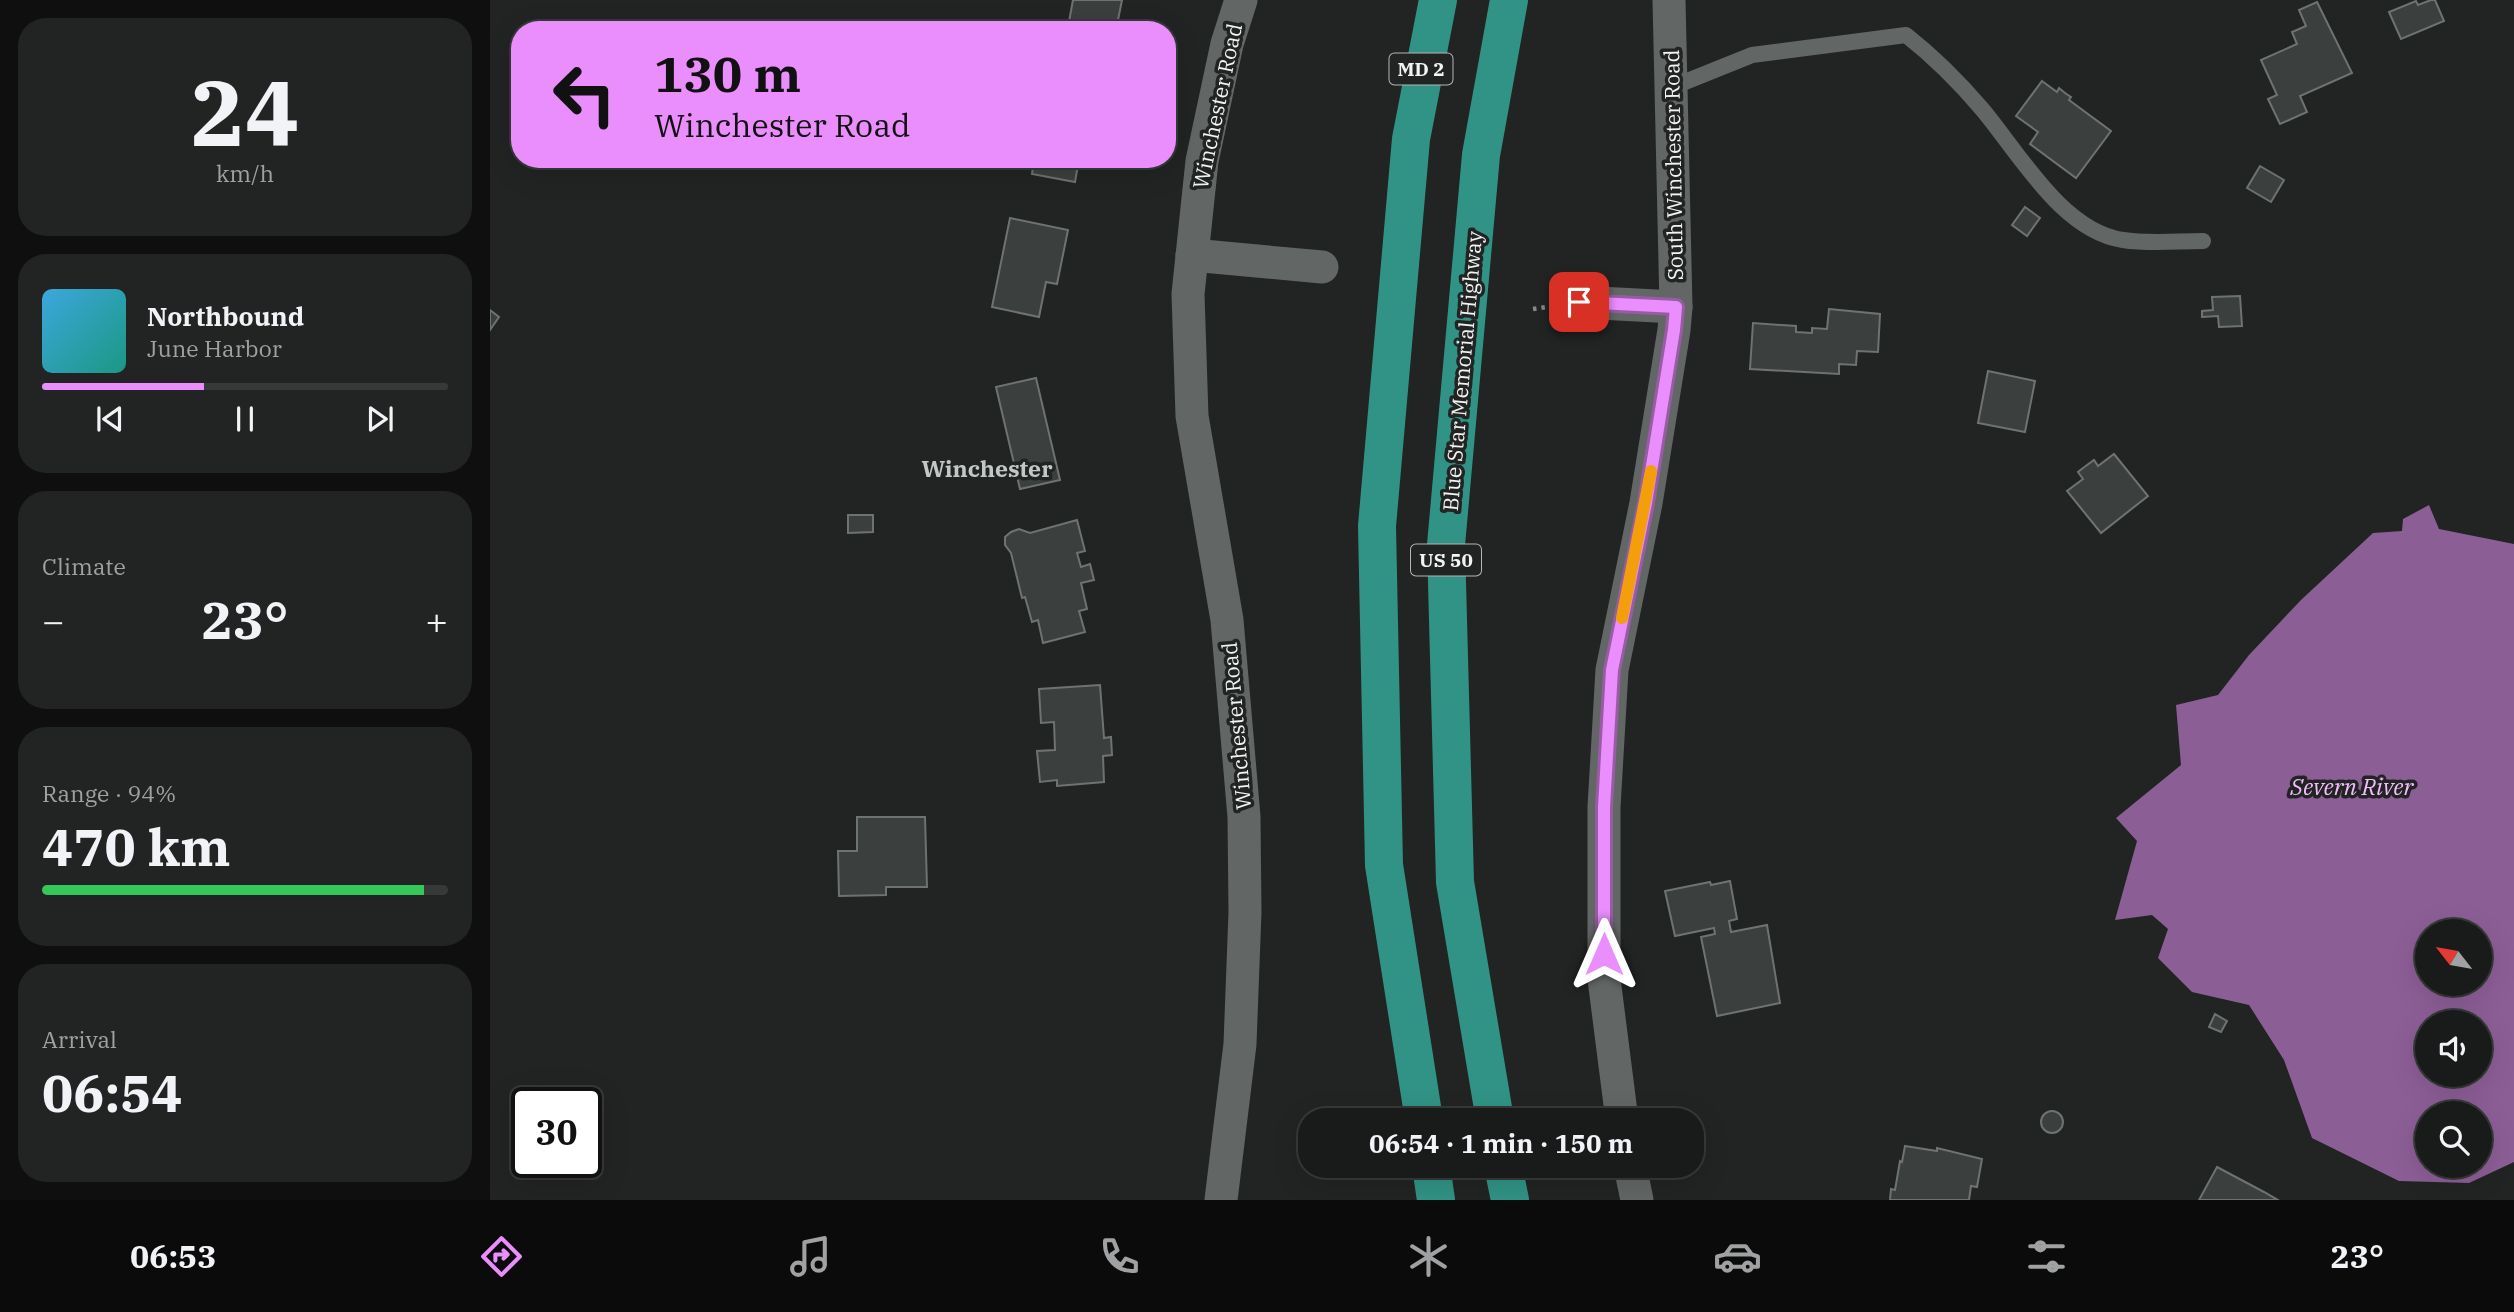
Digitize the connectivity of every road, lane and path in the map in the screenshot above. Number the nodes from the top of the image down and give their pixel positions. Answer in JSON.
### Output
{"nodes":[{"id":1,"x":1241,"y":0,"type":"edge"},
{"id":2,"x":1432,"y":0,"type":"edge"},
{"id":3,"x":1438,"y":0,"type":"edge"},
{"id":4,"x":1509,"y":0,"type":"edge"},
{"id":5,"x":1669,"y":0,"type":"edge"},
{"id":6,"x":1670,"y":88,"type":"junction"},
{"id":7,"x":1411,"y":139,"type":"junction"},
{"id":8,"x":2203,"y":241,"type":"dead end"},
{"id":9,"x":1192,"y":255,"type":"junction"},
{"id":10,"x":1322,"y":267,"type":"dead end"},
{"id":11,"x":1579,"y":302,"type":"dead end"},
{"id":12,"x":1676,"y":307,"type":"junction"},
{"id":13,"x":1422,"y":1108,"type":"edge"},
{"id":14,"x":1493,"y":1108,"type":"edge"},
{"id":15,"x":1620,"y":1108,"type":"edge"},
{"id":16,"x":1433,"y":1178,"type":"edge"},
{"id":17,"x":1505,"y":1178,"type":"edge"},
{"id":18,"x":1632,"y":1178,"type":"edge"},
{"id":19,"x":1221,"y":1200,"type":"edge"},
{"id":20,"x":1436,"y":1200,"type":"edge"},
{"id":21,"x":1510,"y":1200,"type":"edge"},
{"id":22,"x":1637,"y":1200,"type":"edge"}],
"edges":[{"from":1,"to":9,"type":"street","name":"Winchester Road"},
{"from":2,"to":7,"type":"highway","number":"MD 2"},
{"from":3,"to":7,"type":"highway"},
{"from":4,"to":14,"type":"highway","name":"Blue Star Memorial Highway","number":"US 50"},
{"from":5,"to":6,"type":"street","name":"South Winchester Road"},
{"from":6,"to":8,"type":"lane"},
{"from":6,"to":12,"type":"street","name":"South Winchester Road"},
{"from":7,"to":13,"type":"highway"},
{"from":9,"to":10,"type":"street"},
{"from":9,"to":19,"type":"street","name":"Winchester Road"},
{"from":11,"to":12,"type":"street"},
{"from":12,"to":15,"type":"street","name":"South Winchester Road"},
{"from":16,"to":20,"type":"highway"},
{"from":17,"to":21,"type":"highway"},
{"from":18,"to":22,"type":"street"}]}
